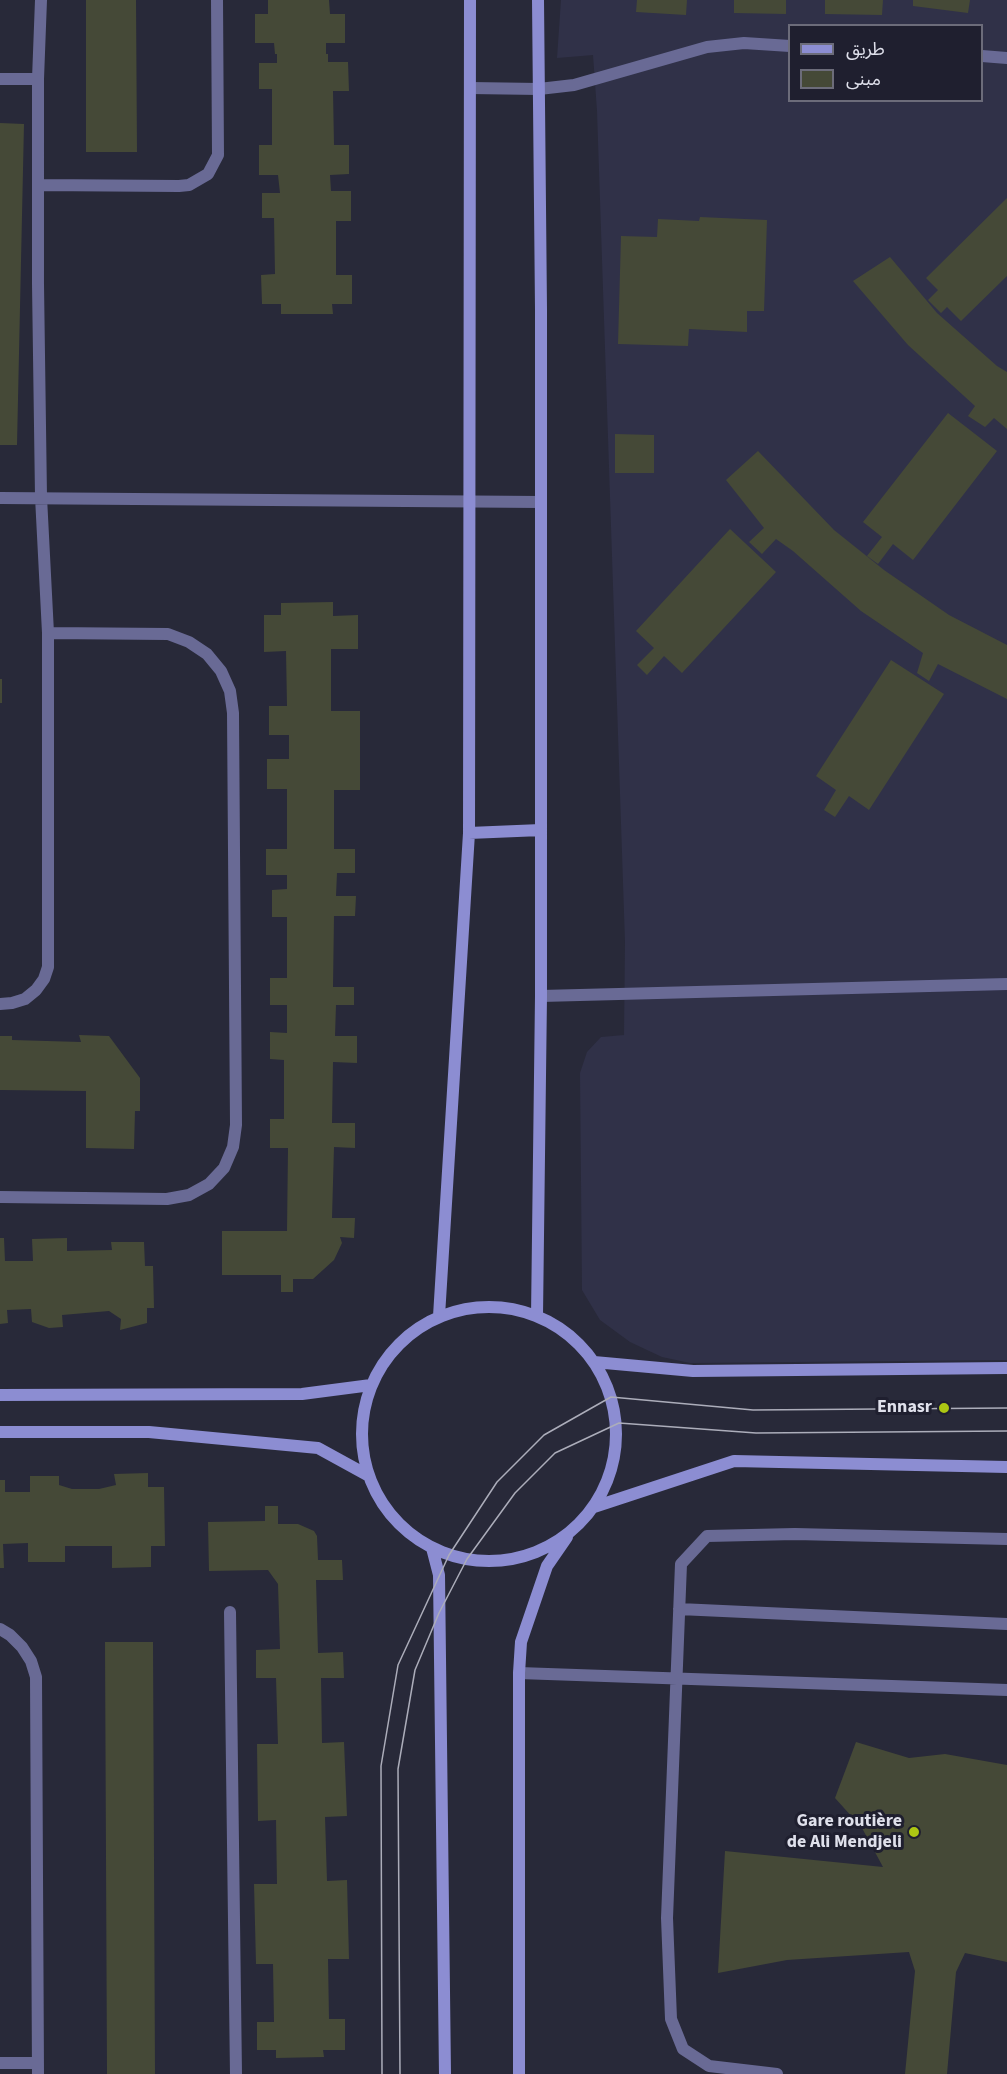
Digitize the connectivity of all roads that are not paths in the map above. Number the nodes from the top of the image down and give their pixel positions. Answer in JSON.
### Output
{"nodes":[{"id":1,"x":41,"y":0,"type":"edge"},
{"id":2,"x":217,"y":0,"type":"edge"},
{"id":3,"x":471,"y":0,"type":"edge"},
{"id":4,"x":538,"y":0,"type":"edge"},
{"id":5,"x":788,"y":46,"type":"edge"},
{"id":6,"x":983,"y":56,"type":"edge"},
{"id":7,"x":1007,"y":58,"type":"edge"},
{"id":8,"x":0,"y":79,"type":"edge"},
{"id":9,"x":38,"y":80,"type":"junction"},
{"id":10,"x":470,"y":88,"type":"junction"},
{"id":11,"x":539,"y":89,"type":"junction"},
{"id":12,"x":38,"y":185,"type":"junction"},
{"id":13,"x":41,"y":497,"type":"junction"},
{"id":14,"x":0,"y":498,"type":"edge"},
{"id":15,"x":470,"y":501,"type":"junction"},
{"id":16,"x":541,"y":502,"type":"junction"},
{"id":17,"x":48,"y":633,"type":"junction"},
{"id":18,"x":541,"y":830,"type":"junction"},
{"id":19,"x":469,"y":833,"type":"junction"},
{"id":20,"x":1007,"y":984,"type":"edge"},
{"id":21,"x":541,"y":996,"type":"junction"},
{"id":22,"x":0,"y":1004,"type":"edge"},
{"id":23,"x":0,"y":1197,"type":"edge"},
{"id":24,"x":439,"y":1316,"type":"junction"},
{"id":25,"x":537,"y":1316,"type":"junction"},
{"id":26,"x":594,"y":1362,"type":"junction"},
{"id":27,"x":1007,"y":1368,"type":"edge"},
{"id":28,"x":371,"y":1385,"type":"junction"},
{"id":29,"x":0,"y":1395,"type":"edge"},
{"id":30,"x":0,"y":1432,"type":"edge"},
{"id":31,"x":1007,"y":1467,"type":"edge"},
{"id":32,"x":369,"y":1476,"type":"junction"},
{"id":33,"x":594,"y":1507,"type":"junction"},
{"id":34,"x":570,"y":1533,"type":"junction"},
{"id":35,"x":1007,"y":1539,"type":"edge"},
{"id":36,"x":432,"y":1548,"type":"junction"},
{"id":37,"x":679,"y":1609,"type":"junction"},
{"id":38,"x":230,"y":1612,"type":"dead end"},
{"id":39,"x":1007,"y":1624,"type":"edge"},
{"id":40,"x":0,"y":1629,"type":"edge"},
{"id":41,"x":519,"y":1674,"type":"junction"},
{"id":42,"x":676,"y":1678,"type":"junction"},
{"id":43,"x":1007,"y":1690,"type":"edge"},
{"id":44,"x":0,"y":2063,"type":"edge"},
{"id":45,"x":38,"y":2069,"type":"edge"},
{"id":46,"x":236,"y":2074,"type":"edge"},
{"id":47,"x":445,"y":2074,"type":"edge"},
{"id":48,"x":519,"y":2074,"type":"edge"},
{"id":49,"x":777,"y":2074,"type":"edge"}],
"edges":[{"from":1,"to":9,"type":"street"},
{"from":2,"to":12,"type":"street"},
{"from":3,"to":10,"type":"main road"},
{"from":4,"to":11,"type":"main road"},
{"from":5,"to":11,"type":"street"},
{"from":6,"to":7,"type":"street"},
{"from":8,"to":9,"type":"street"},
{"from":9,"to":12,"type":"street"},
{"from":10,"to":11,"type":"street"},
{"from":10,"to":15,"type":"main road"},
{"from":11,"to":16,"type":"main road"},
{"from":12,"to":13,"type":"street"},
{"from":13,"to":14,"type":"street"},
{"from":13,"to":15,"type":"street"},
{"from":13,"to":17,"type":"street"},
{"from":15,"to":16,"type":"street"},
{"from":15,"to":19,"type":"main road"},
{"from":16,"to":18,"type":"main road"},
{"from":17,"to":22,"type":"street"},
{"from":17,"to":23,"type":"street"},
{"from":18,"to":19,"type":"main road"},
{"from":18,"to":21,"type":"main road"},
{"from":19,"to":24,"type":"main road"},
{"from":20,"to":21,"type":"street"},
{"from":21,"to":25,"type":"main road"},
{"from":24,"to":25,"type":"main road"},
{"from":24,"to":28,"type":"main road"},
{"from":25,"to":26,"type":"main road"},
{"from":26,"to":27,"type":"main road"},
{"from":26,"to":33,"type":"main road"},
{"from":28,"to":29,"type":"main road"},
{"from":28,"to":32,"type":"main road"},
{"from":30,"to":32,"type":"main road"},
{"from":31,"to":33,"type":"main road"},
{"from":32,"to":36,"type":"main road"},
{"from":33,"to":34,"type":"main road"},
{"from":34,"to":36,"type":"main road"},
{"from":34,"to":41,"type":"main road"},
{"from":35,"to":37,"type":"street"},
{"from":36,"to":47,"type":"main road"},
{"from":37,"to":39,"type":"street"},
{"from":37,"to":42,"type":"street"},
{"from":38,"to":46,"type":"street"},
{"from":40,"to":45,"type":"street"},
{"from":41,"to":42,"type":"street"},
{"from":41,"to":48,"type":"main road"},
{"from":42,"to":43,"type":"street"},
{"from":42,"to":49,"type":"street"},
{"from":44,"to":45,"type":"street"}]}
